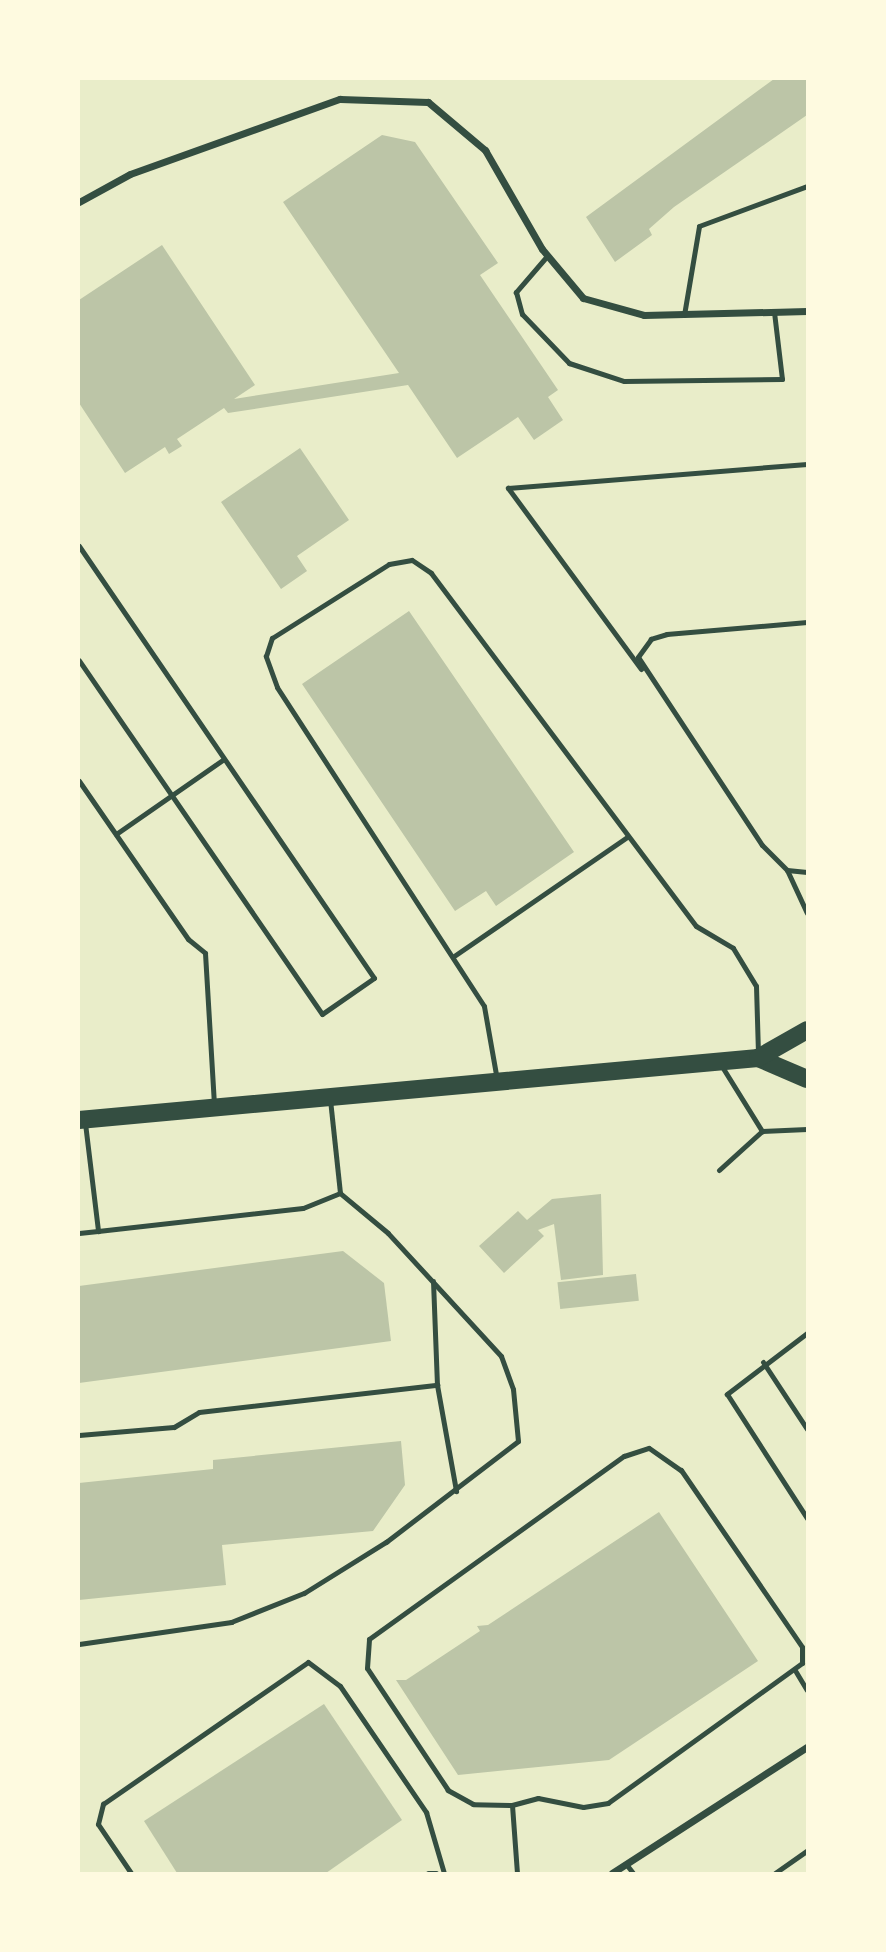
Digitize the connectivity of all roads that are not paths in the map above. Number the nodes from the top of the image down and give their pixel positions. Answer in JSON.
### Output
{"nodes":[{"id":1,"x":807,"y":186,"type":"edge"},
{"id":2,"x":79,"y":202,"type":"edge"},
{"id":3,"x":547,"y":256,"type":"junction"},
{"id":4,"x":807,"y":311,"type":"edge"},
{"id":5,"x":774,"y":312,"type":"junction"},
{"id":6,"x":684,"y":315,"type":"junction"},
{"id":7,"x":807,"y":464,"type":"edge"},
{"id":8,"x":79,"y":546,"type":"edge"},
{"id":9,"x":807,"y":621,"type":"edge"},
{"id":10,"x":79,"y":660,"type":"edge"},
{"id":11,"x":641,"y":669,"type":"junction"},
{"id":12,"x":224,"y":759,"type":"junction"},
{"id":13,"x":79,"y":781,"type":"edge"},
{"id":14,"x":172,"y":795,"type":"junction"},
{"id":15,"x":116,"y":834,"type":"junction"},
{"id":16,"x":627,"y":837,"type":"junction"},
{"id":17,"x":787,"y":870,"type":"junction"},
{"id":18,"x":807,"y":873,"type":"edge"},
{"id":19,"x":807,"y":913,"type":"edge"},
{"id":20,"x":454,"y":956,"type":"junction"},
{"id":21,"x":807,"y":1030,"type":"edge"},
{"id":22,"x":758,"y":1058,"type":"junction"},
{"id":23,"x":719,"y":1062,"type":"junction"},
{"id":24,"x":807,"y":1079,"type":"edge"},
{"id":25,"x":497,"y":1083,"type":"junction"},
{"id":26,"x":330,"y":1099,"type":"junction"},
{"id":27,"x":214,"y":1111,"type":"junction"},
{"id":28,"x":81,"y":1124,"type":"edge"},
{"id":29,"x":807,"y":1129,"type":"edge"},
{"id":30,"x":762,"y":1131,"type":"junction"},
{"id":31,"x":719,"y":1170,"type":"dead end"},
{"id":32,"x":340,"y":1193,"type":"junction"},
{"id":33,"x":98,"y":1231,"type":"junction"},
{"id":34,"x":79,"y":1233,"type":"edge"},
{"id":35,"x":433,"y":1281,"type":"junction"},
{"id":36,"x":807,"y":1333,"type":"edge"},
{"id":37,"x":763,"y":1363,"type":"junction"},
{"id":38,"x":438,"y":1385,"type":"junction"},
{"id":39,"x":807,"y":1429,"type":"edge"},
{"id":40,"x":79,"y":1435,"type":"edge"},
{"id":41,"x":456,"y":1491,"type":"junction"},
{"id":42,"x":807,"y":1518,"type":"edge"},
{"id":43,"x":79,"y":1644,"type":"edge"},
{"id":44,"x":796,"y":1672,"type":"junction"},
{"id":45,"x":807,"y":1690,"type":"edge"},
{"id":46,"x":807,"y":1747,"type":"edge"},
{"id":47,"x":512,"y":1805,"type":"junction"},
{"id":48,"x":807,"y":1851,"type":"edge"},
{"id":49,"x":626,"y":1864,"type":"junction"},
{"id":50,"x":131,"y":1873,"type":"edge"},
{"id":51,"x":428,"y":1873,"type":"edge"},
{"id":52,"x":436,"y":1873,"type":"edge"},
{"id":53,"x":444,"y":1873,"type":"edge"},
{"id":54,"x":517,"y":1873,"type":"edge"},
{"id":55,"x":612,"y":1873,"type":"edge"},
{"id":56,"x":633,"y":1873,"type":"edge"},
{"id":57,"x":775,"y":1873,"type":"edge"}],
"edges":[{"from":1,"to":6,"type":"lane"},
{"from":2,"to":3,"type":"street"},
{"from":3,"to":5,"type":"lane"},
{"from":3,"to":6,"type":"street"},
{"from":4,"to":5,"type":"street"},
{"from":5,"to":6,"type":"street"},
{"from":7,"to":11,"type":"lane"},
{"from":8,"to":12,"type":"lane"},
{"from":9,"to":11,"type":"lane"},
{"from":10,"to":14,"type":"lane"},
{"from":11,"to":17,"type":"lane"},
{"from":12,"to":14,"type":"lane"},
{"from":12,"to":14,"type":"lane"},
{"from":13,"to":15,"type":"lane"},
{"from":14,"to":15,"type":"lane"},
{"from":15,"to":27,"type":"lane"},
{"from":16,"to":20,"type":"lane"},
{"from":16,"to":20,"type":"lane"},
{"from":16,"to":22,"type":"lane"},
{"from":17,"to":18,"type":"lane"},
{"from":17,"to":19,"type":"lane"},
{"from":20,"to":25,"type":"lane"},
{"from":21,"to":22,"type":"main road"},
{"from":22,"to":23,"type":"main road"},
{"from":22,"to":24,"type":"main road"},
{"from":23,"to":25,"type":"main road"},
{"from":23,"to":30,"type":"lane"},
{"from":25,"to":26,"type":"main road"},
{"from":26,"to":27,"type":"main road"},
{"from":26,"to":32,"type":"lane"},
{"from":27,"to":28,"type":"main road"},
{"from":28,"to":33,"type":"lane"},
{"from":29,"to":30,"type":"lane"},
{"from":30,"to":31,"type":"lane"},
{"from":32,"to":33,"type":"lane"},
{"from":32,"to":35,"type":"lane"},
{"from":33,"to":34,"type":"lane"},
{"from":35,"to":38,"type":"lane"},
{"from":35,"to":41,"type":"lane"},
{"from":36,"to":37,"type":"lane"},
{"from":37,"to":39,"type":"lane"},
{"from":37,"to":42,"type":"lane"},
{"from":38,"to":40,"type":"lane"},
{"from":38,"to":41,"type":"lane"},
{"from":41,"to":43,"type":"lane"},
{"from":44,"to":45,"type":"lane"},
{"from":44,"to":47,"type":"lane"},
{"from":44,"to":47,"type":"lane"},
{"from":46,"to":49,"type":"street"},
{"from":47,"to":54,"type":"lane"},
{"from":48,"to":57,"type":"lane"},
{"from":49,"to":55,"type":"street"},
{"from":49,"to":56,"type":"lane"},
{"from":50,"to":53,"type":"lane"},
{"from":51,"to":52,"type":"lane"}]}
